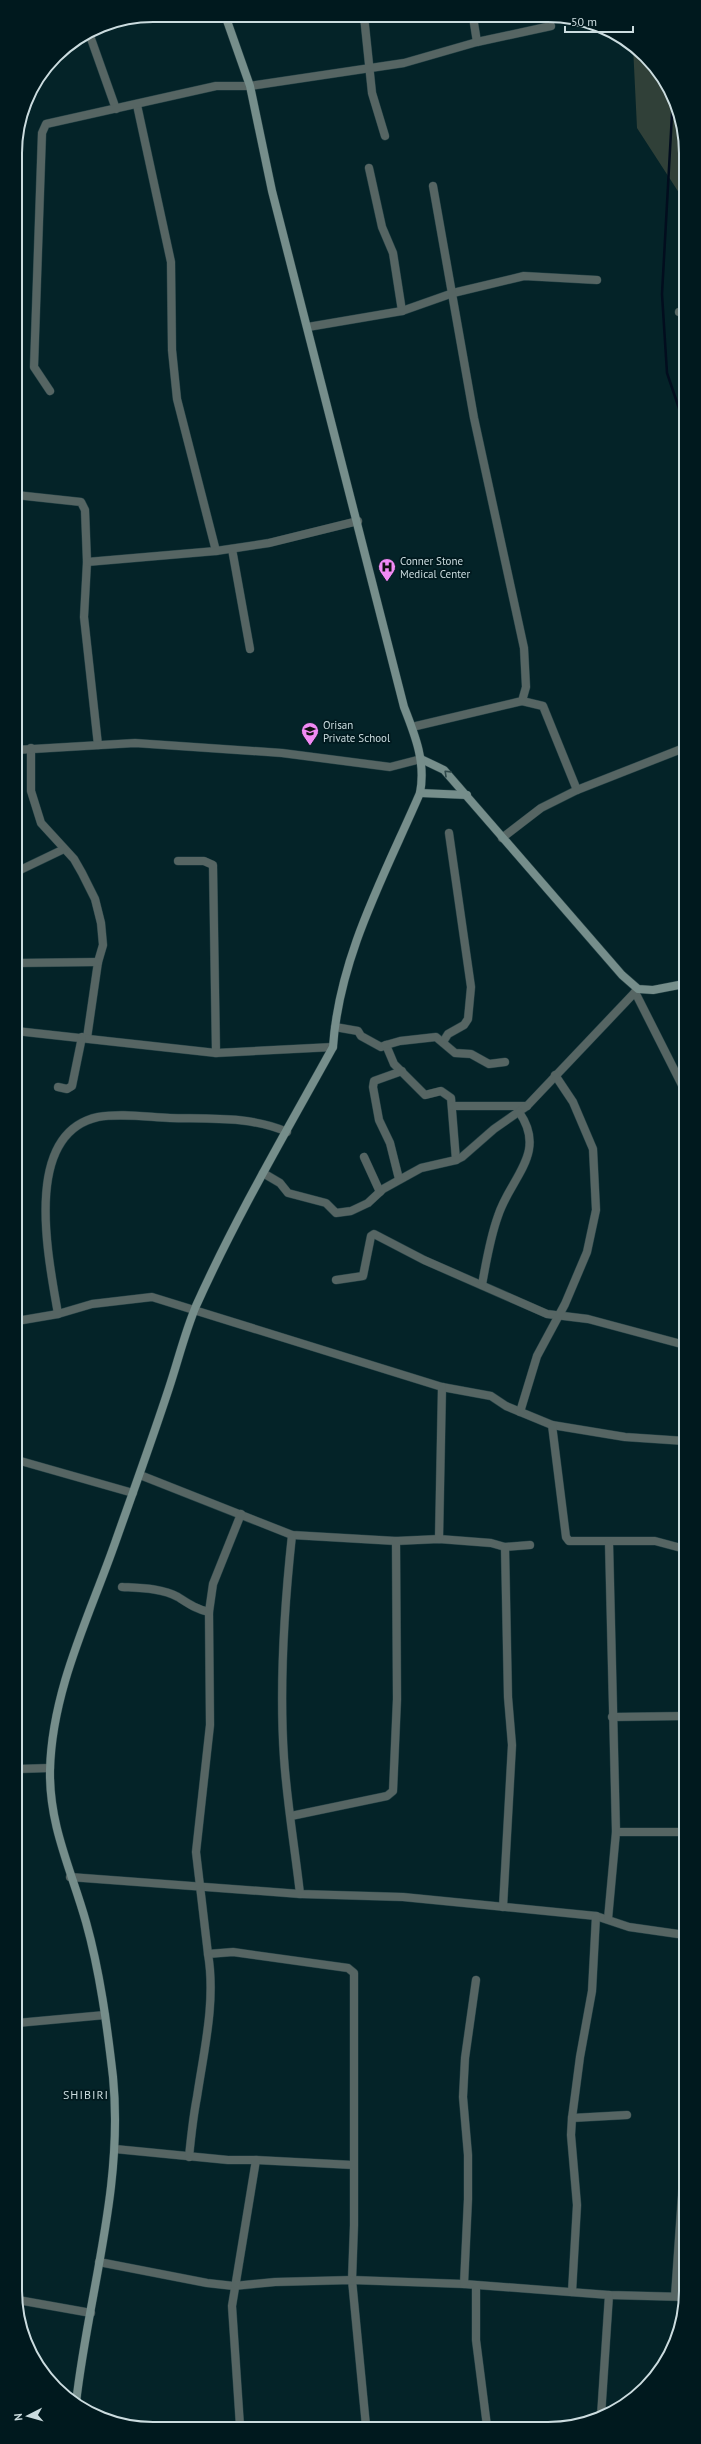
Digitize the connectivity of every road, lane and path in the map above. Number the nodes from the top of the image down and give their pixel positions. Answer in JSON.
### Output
{"nodes":[{"id":1,"x":226,"y":22,"type":"edge"},
{"id":2,"x":365,"y":22,"type":"edge"},
{"id":3,"x":474,"y":22,"type":"edge"},
{"id":4,"x":551,"y":26,"type":"dead end"},
{"id":5,"x":91,"y":38,"type":"edge"},
{"id":6,"x":477,"y":42,"type":"junction"},
{"id":7,"x":369,"y":68,"type":"junction"},
{"id":8,"x":250,"y":86,"type":"junction"},
{"id":9,"x":137,"y":105,"type":"junction"},
{"id":10,"x":116,"y":109,"type":"junction"},
{"id":11,"x":385,"y":136,"type":"dead end"},
{"id":12,"x":369,"y":168,"type":"dead end"},
{"id":13,"x":433,"y":186,"type":"dead end"},
{"id":14,"x":597,"y":280,"type":"dead end"},
{"id":15,"x":453,"y":293,"type":"junction"},
{"id":16,"x":402,"y":311,"type":"junction"},
{"id":17,"x":308,"y":327,"type":"junction"},
{"id":18,"x":50,"y":391,"type":"dead end"},
{"id":19,"x":22,"y":496,"type":"edge"},
{"id":20,"x":358,"y":521,"type":"junction"},
{"id":21,"x":232,"y":549,"type":"junction"},
{"id":22,"x":216,"y":551,"type":"junction"},
{"id":23,"x":87,"y":562,"type":"junction"},
{"id":24,"x":250,"y":649,"type":"dead end"},
{"id":25,"x":522,"y":701,"type":"junction"},
{"id":26,"x":412,"y":727,"type":"junction"},
{"id":27,"x":98,"y":744,"type":"junction"},
{"id":28,"x":31,"y":748,"type":"junction"},
{"id":29,"x":22,"y":749,"type":"edge"},
{"id":30,"x":679,"y":750,"type":"edge"},
{"id":31,"x":421,"y":759,"type":"junction"},
{"id":32,"x":577,"y":790,"type":"junction"},
{"id":33,"x":420,"y":793,"type":"junction"},
{"id":34,"x":466,"y":795,"type":"junction"},
{"id":35,"x":449,"y":833,"type":"dead end"},
{"id":36,"x":502,"y":838,"type":"junction"},
{"id":37,"x":64,"y":849,"type":"junction"},
{"id":38,"x":178,"y":861,"type":"dead end"},
{"id":39,"x":22,"y":869,"type":"edge"},
{"id":40,"x":98,"y":962,"type":"junction"},
{"id":41,"x":22,"y":963,"type":"edge"},
{"id":42,"x":679,"y":985,"type":"edge"},
{"id":43,"x":637,"y":991,"type":"junction"},
{"id":44,"x":335,"y":1027,"type":"junction"},
{"id":45,"x":22,"y":1032,"type":"edge"},
{"id":46,"x":84,"y":1038,"type":"junction"},
{"id":47,"x":443,"y":1042,"type":"junction"},
{"id":48,"x":386,"y":1045,"type":"junction"},
{"id":49,"x":333,"y":1047,"type":"junction"},
{"id":50,"x":216,"y":1053,"type":"junction"},
{"id":51,"x":504,"y":1062,"type":"dead end"},
{"id":52,"x":402,"y":1071,"type":"junction"},
{"id":53,"x":555,"y":1075,"type":"junction"},
{"id":54,"x":679,"y":1079,"type":"edge"},
{"id":55,"x":58,"y":1087,"type":"dead end"},
{"id":56,"x":453,"y":1106,"type":"junction"},
{"id":57,"x":528,"y":1106,"type":"junction"},
{"id":58,"x":519,"y":1112,"type":"junction"},
{"id":59,"x":287,"y":1132,"type":"junction"},
{"id":60,"x":364,"y":1157,"type":"dead end"},
{"id":61,"x":456,"y":1160,"type":"junction"},
{"id":62,"x":263,"y":1173,"type":"junction"},
{"id":63,"x":399,"y":1179,"type":"junction"},
{"id":64,"x":380,"y":1192,"type":"junction"},
{"id":65,"x":336,"y":1280,"type":"dead end"},
{"id":66,"x":482,"y":1285,"type":"junction"},
{"id":67,"x":195,"y":1309,"type":"junction"},
{"id":68,"x":58,"y":1314,"type":"junction"},
{"id":69,"x":558,"y":1316,"type":"junction"},
{"id":70,"x":22,"y":1320,"type":"edge"},
{"id":71,"x":679,"y":1343,"type":"edge"},
{"id":72,"x":442,"y":1387,"type":"junction"},
{"id":73,"x":520,"y":1412,"type":"junction"},
{"id":74,"x":552,"y":1426,"type":"junction"},
{"id":75,"x":679,"y":1441,"type":"edge"},
{"id":76,"x":22,"y":1461,"type":"edge"},
{"id":77,"x":140,"y":1475,"type":"junction"},
{"id":78,"x":133,"y":1493,"type":"junction"},
{"id":79,"x":241,"y":1514,"type":"junction"},
{"id":80,"x":292,"y":1535,"type":"junction"},
{"id":81,"x":438,"y":1539,"type":"junction"},
{"id":82,"x":396,"y":1541,"type":"junction"},
{"id":83,"x":609,"y":1542,"type":"junction"},
{"id":84,"x":530,"y":1545,"type":"dead end"},
{"id":85,"x":505,"y":1547,"type":"junction"},
{"id":86,"x":679,"y":1547,"type":"edge"},
{"id":87,"x":122,"y":1588,"type":"dead end"},
{"id":88,"x":209,"y":1612,"type":"junction"},
{"id":89,"x":679,"y":1716,"type":"edge"},
{"id":90,"x":612,"y":1717,"type":"junction"},
{"id":91,"x":22,"y":1768,"type":"edge"},
{"id":92,"x":50,"y":1768,"type":"junction"},
{"id":93,"x":291,"y":1816,"type":"junction"},
{"id":94,"x":616,"y":1832,"type":"junction"},
{"id":95,"x":679,"y":1832,"type":"edge"},
{"id":96,"x":70,"y":1877,"type":"junction"},
{"id":97,"x":201,"y":1886,"type":"junction"},
{"id":98,"x":300,"y":1894,"type":"junction"},
{"id":99,"x":503,"y":1907,"type":"junction"},
{"id":100,"x":596,"y":1916,"type":"junction"},
{"id":101,"x":608,"y":1919,"type":"junction"},
{"id":102,"x":679,"y":1934,"type":"edge"},
{"id":103,"x":208,"y":1954,"type":"junction"},
{"id":104,"x":476,"y":1980,"type":"dead end"},
{"id":105,"x":105,"y":2015,"type":"junction"},
{"id":106,"x":22,"y":2023,"type":"edge"},
{"id":107,"x":627,"y":2115,"type":"dead end"},
{"id":108,"x":572,"y":2118,"type":"junction"},
{"id":109,"x":115,"y":2149,"type":"junction"},
{"id":110,"x":189,"y":2157,"type":"junction"},
{"id":111,"x":256,"y":2160,"type":"junction"},
{"id":112,"x":354,"y":2165,"type":"junction"},
{"id":113,"x":679,"y":2230,"type":"edge"},
{"id":114,"x":99,"y":2262,"type":"junction"},
{"id":115,"x":352,"y":2280,"type":"junction"},
{"id":116,"x":464,"y":2284,"type":"junction"},
{"id":117,"x":234,"y":2286,"type":"junction"},
{"id":118,"x":476,"y":2286,"type":"junction"},
{"id":119,"x":572,"y":2292,"type":"junction"},
{"id":120,"x":609,"y":2295,"type":"junction"},
{"id":121,"x":674,"y":2296,"type":"junction"},
{"id":122,"x":679,"y":2296,"type":"edge"},
{"id":123,"x":22,"y":2301,"type":"edge"},
{"id":124,"x":91,"y":2313,"type":"junction"},
{"id":125,"x":77,"y":2397,"type":"edge"},
{"id":126,"x":601,"y":2410,"type":"edge"},
{"id":127,"x":240,"y":2422,"type":"edge"},
{"id":128,"x":366,"y":2422,"type":"edge"},
{"id":129,"x":486,"y":2422,"type":"edge"}],
"edges":[{"from":1,"to":8,"type":"main road"},
{"from":2,"to":7,"type":"street"},
{"from":3,"to":6,"type":"street"},
{"from":4,"to":6,"type":"street"},
{"from":5,"to":10,"type":"street"},
{"from":6,"to":7,"type":"street"},
{"from":7,"to":8,"type":"street"},
{"from":7,"to":11,"type":"street"},
{"from":8,"to":9,"type":"street"},
{"from":8,"to":17,"type":"main road"},
{"from":9,"to":10,"type":"street"},
{"from":9,"to":22,"type":"street"},
{"from":10,"to":18,"type":"street"},
{"from":12,"to":16,"type":"street"},
{"from":13,"to":15,"type":"street"},
{"from":14,"to":15,"type":"street"},
{"from":15,"to":16,"type":"street"},
{"from":15,"to":25,"type":"street"},
{"from":16,"to":17,"type":"street"},
{"from":17,"to":20,"type":"main road"},
{"from":19,"to":23,"type":"street"},
{"from":20,"to":21,"type":"street"},
{"from":20,"to":26,"type":"main road"},
{"from":21,"to":22,"type":"street"},
{"from":21,"to":24,"type":"street"},
{"from":22,"to":23,"type":"street"},
{"from":23,"to":27,"type":"street"},
{"from":25,"to":26,"type":"street"},
{"from":25,"to":32,"type":"street"},
{"from":26,"to":31,"type":"main road"},
{"from":27,"to":28,"type":"street"},
{"from":27,"to":31,"type":"street"},
{"from":28,"to":29,"type":"street"},
{"from":28,"to":37,"type":"street"},
{"from":30,"to":32,"type":"street"},
{"from":31,"to":33,"type":"main road"},
{"from":34,"to":31,"type":"main road","one_way":true},
{"from":32,"to":36,"type":"street"},
{"from":33,"to":34,"type":"main road"},
{"from":33,"to":44,"type":"main road"},
{"from":34,"to":36,"type":"main road"},
{"from":35,"to":47,"type":"street"},
{"from":36,"to":43,"type":"main road"},
{"from":37,"to":39,"type":"street"},
{"from":37,"to":40,"type":"street"},
{"from":38,"to":50,"type":"street"},
{"from":40,"to":41,"type":"street"},
{"from":40,"to":46,"type":"street"},
{"from":42,"to":43,"type":"main road"},
{"from":43,"to":53,"type":"street"},
{"from":43,"to":54,"type":"street"},
{"from":44,"to":48,"type":"street"},
{"from":44,"to":49,"type":"main road"},
{"from":45,"to":46,"type":"street"},
{"from":46,"to":50,"type":"street"},
{"from":46,"to":55,"type":"street"},
{"from":47,"to":48,"type":"street"},
{"from":47,"to":51,"type":"street"},
{"from":48,"to":52,"type":"street"},
{"from":49,"to":50,"type":"street"},
{"from":49,"to":59,"type":"main road"},
{"from":52,"to":56,"type":"street"},
{"from":52,"to":63,"type":"street"},
{"from":53,"to":57,"type":"street"},
{"from":53,"to":69,"type":"street"},
{"from":56,"to":57,"type":"street"},
{"from":56,"to":61,"type":"street"},
{"from":57,"to":58,"type":"street"},
{"from":58,"to":61,"type":"street"},
{"from":58,"to":66,"type":"street"},
{"from":59,"to":62,"type":"main road"},
{"from":59,"to":68,"type":"street"},
{"from":60,"to":64,"type":"street"},
{"from":61,"to":63,"type":"street"},
{"from":62,"to":64,"type":"street"},
{"from":62,"to":67,"type":"main road"},
{"from":63,"to":64,"type":"street"},
{"from":65,"to":66,"type":"street"},
{"from":66,"to":69,"type":"street"},
{"from":67,"to":68,"type":"street"},
{"from":67,"to":72,"type":"street"},
{"from":67,"to":77,"type":"main road"},
{"from":68,"to":70,"type":"street"},
{"from":69,"to":71,"type":"street"},
{"from":69,"to":73,"type":"street"},
{"from":72,"to":73,"type":"street"},
{"from":72,"to":81,"type":"street"},
{"from":73,"to":74,"type":"street"},
{"from":74,"to":75,"type":"street"},
{"from":74,"to":83,"type":"street"},
{"from":76,"to":78,"type":"street"},
{"from":77,"to":78,"type":"main road"},
{"from":77,"to":79,"type":"street"},
{"from":78,"to":92,"type":"main road"},
{"from":79,"to":80,"type":"street"},
{"from":79,"to":88,"type":"street"},
{"from":80,"to":82,"type":"street"},
{"from":80,"to":93,"type":"street"},
{"from":81,"to":82,"type":"street"},
{"from":81,"to":85,"type":"street"},
{"from":82,"to":93,"type":"street"},
{"from":83,"to":86,"type":"street"},
{"from":83,"to":90,"type":"street"},
{"from":84,"to":85,"type":"street"},
{"from":85,"to":99,"type":"street"},
{"from":87,"to":88,"type":"street"},
{"from":88,"to":97,"type":"street"},
{"from":89,"to":90,"type":"street"},
{"from":90,"to":94,"type":"street"},
{"from":91,"to":92,"type":"street"},
{"from":92,"to":96,"type":"main road"},
{"from":93,"to":98,"type":"street"},
{"from":94,"to":95,"type":"street"},
{"from":94,"to":101,"type":"street"},
{"from":96,"to":97,"type":"street"},
{"from":96,"to":105,"type":"main road"},
{"from":97,"to":98,"type":"street"},
{"from":97,"to":103,"type":"street"},
{"from":98,"to":99,"type":"street"},
{"from":99,"to":100,"type":"street"},
{"from":100,"to":101,"type":"street"},
{"from":100,"to":108,"type":"street"},
{"from":101,"to":102,"type":"street"},
{"from":103,"to":110,"type":"street"},
{"from":103,"to":112,"type":"street"},
{"from":104,"to":116,"type":"street"},
{"from":105,"to":106,"type":"street"},
{"from":105,"to":109,"type":"main road"},
{"from":107,"to":108,"type":"street"},
{"from":108,"to":119,"type":"street"},
{"from":109,"to":110,"type":"street"},
{"from":109,"to":114,"type":"main road"},
{"from":110,"to":111,"type":"street"},
{"from":111,"to":112,"type":"street"},
{"from":111,"to":117,"type":"street"},
{"from":112,"to":115,"type":"street"},
{"from":113,"to":121,"type":"street"},
{"from":114,"to":117,"type":"street"},
{"from":114,"to":124,"type":"main road"},
{"from":115,"to":116,"type":"street"},
{"from":115,"to":117,"type":"street"},
{"from":115,"to":128,"type":"street"},
{"from":116,"to":118,"type":"street"},
{"from":117,"to":127,"type":"street"},
{"from":118,"to":119,"type":"street"},
{"from":118,"to":129,"type":"street"},
{"from":119,"to":120,"type":"street"},
{"from":120,"to":121,"type":"street"},
{"from":120,"to":126,"type":"street"},
{"from":121,"to":122,"type":"street"},
{"from":123,"to":124,"type":"street"},
{"from":124,"to":125,"type":"main road"}]}
